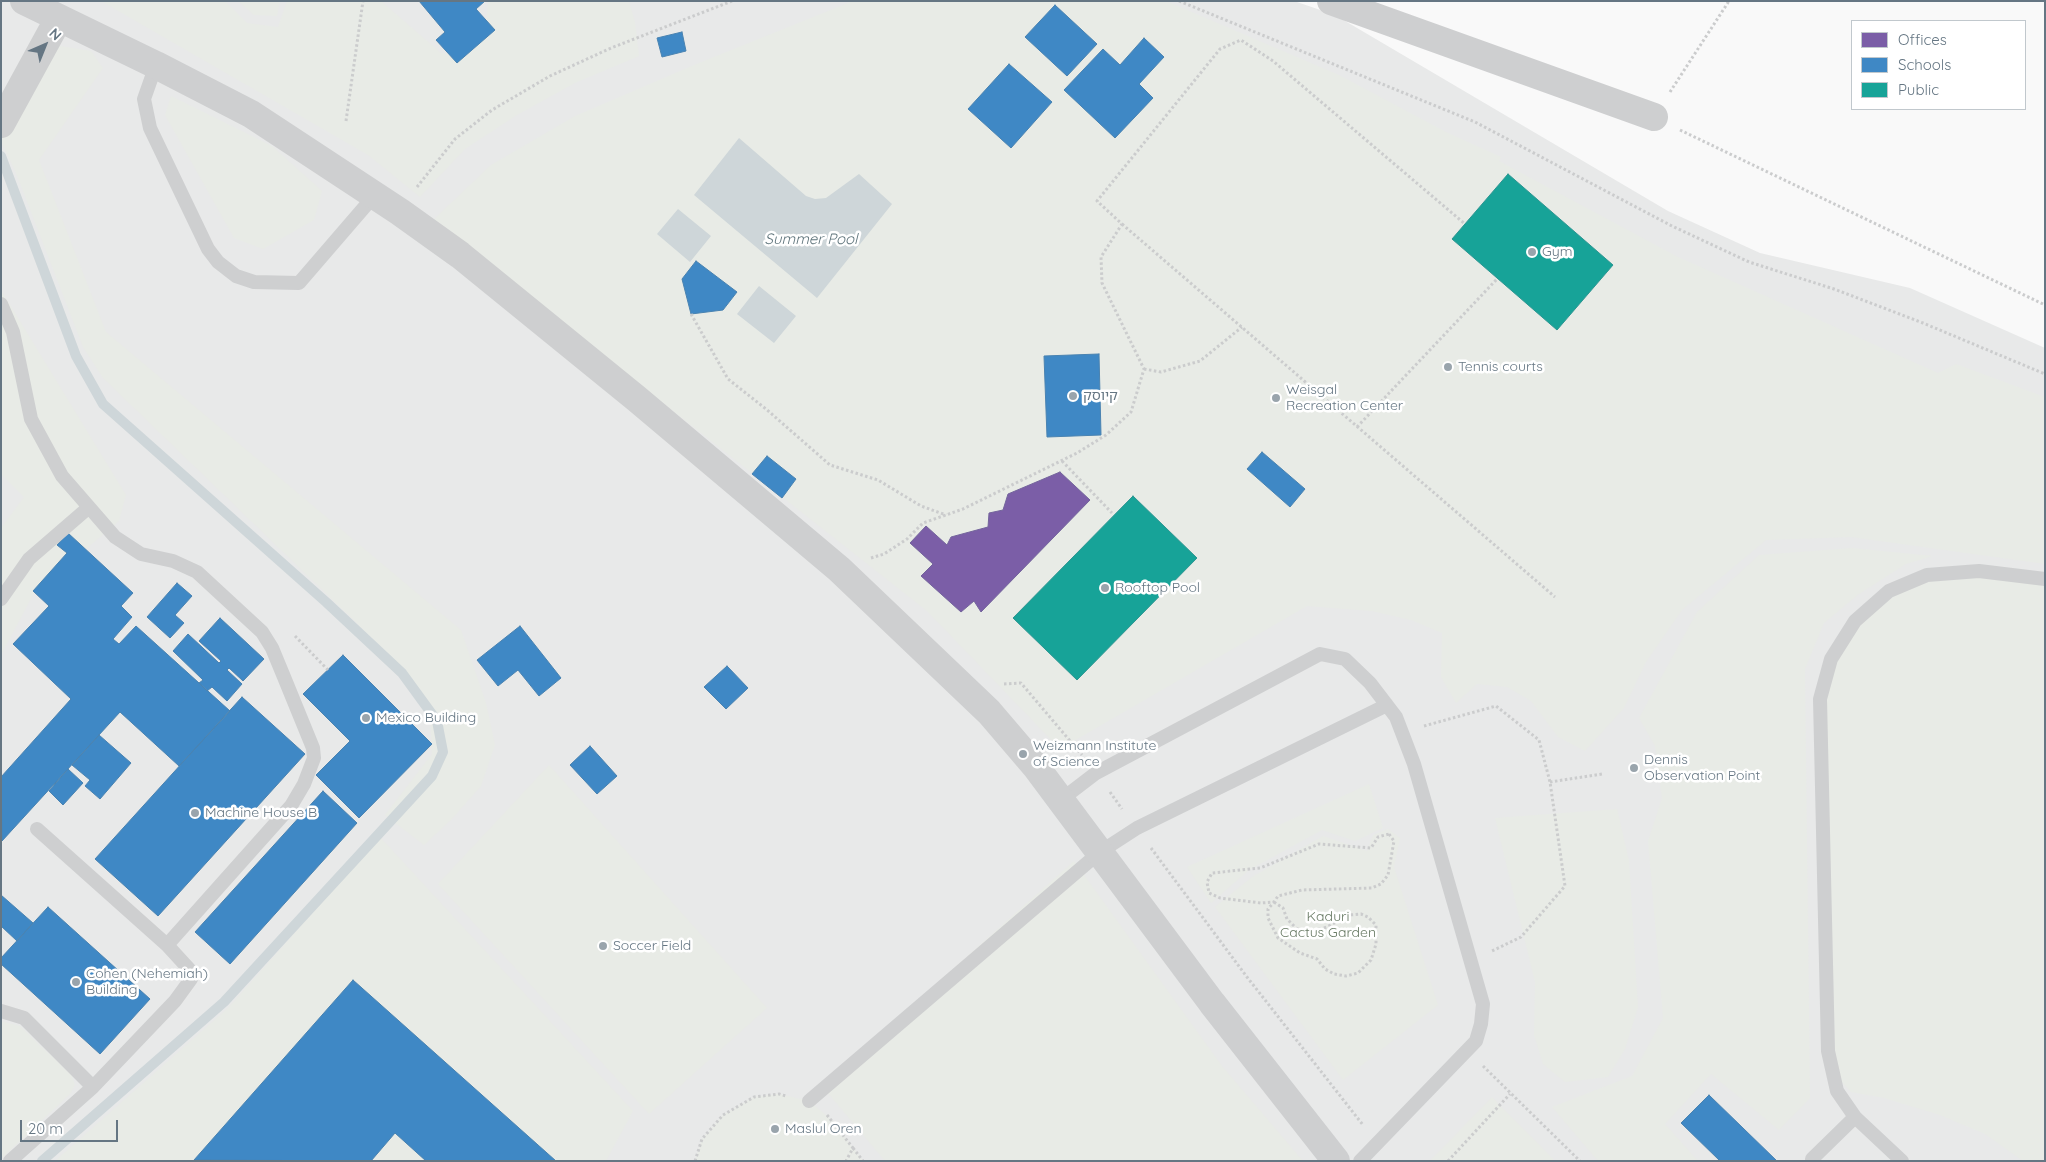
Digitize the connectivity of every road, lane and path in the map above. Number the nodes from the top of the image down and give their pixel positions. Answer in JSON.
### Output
{"nodes":[{"id":1,"x":24,"y":1,"type":"edge"},
{"id":2,"x":363,"y":1,"type":"edge"},
{"id":3,"x":732,"y":1,"type":"edge"},
{"id":4,"x":1179,"y":1,"type":"edge"},
{"id":5,"x":1331,"y":1,"type":"edge"},
{"id":6,"x":1729,"y":1,"type":"edge"},
{"id":7,"x":59,"y":18,"type":"junction"},
{"id":8,"x":156,"y":65,"type":"junction"},
{"id":9,"x":1654,"y":117,"type":"junction"},
{"id":10,"x":346,"y":121,"type":"dead end"},
{"id":11,"x":1,"y":124,"type":"edge"},
{"id":12,"x":374,"y":196,"type":"junction"},
{"id":13,"x":400,"y":212,"type":"junction"},
{"id":14,"x":1122,"y":224,"type":"junction"},
{"id":15,"x":1465,"y":224,"type":"dead end"},
{"id":16,"x":1497,"y":279,"type":"dead end"},
{"id":17,"x":1,"y":304,"type":"edge"},
{"id":18,"x":2045,"y":305,"type":"edge"},
{"id":19,"x":691,"y":314,"type":"dead end"},
{"id":20,"x":1242,"y":327,"type":"junction"},
{"id":21,"x":1144,"y":369,"type":"junction"},
{"id":22,"x":2045,"y":374,"type":"edge"},
{"id":23,"x":1357,"y":427,"type":"junction"},
{"id":24,"x":1062,"y":460,"type":"junction"},
{"id":25,"x":88,"y":508,"type":"junction"},
{"id":26,"x":1112,"y":513,"type":"dead end"},
{"id":27,"x":946,"y":516,"type":"junction"},
{"id":28,"x":839,"y":568,"type":"junction"},
{"id":29,"x":2045,"y":579,"type":"edge"},
{"id":30,"x":1555,"y":597,"type":"dead end"},
{"id":31,"x":1,"y":599,"type":"edge"},
{"id":32,"x":963,"y":686,"type":"junction"},
{"id":33,"x":1387,"y":705,"type":"junction"},
{"id":34,"x":1402,"y":732,"type":"junction"},
{"id":35,"x":1096,"y":773,"type":"junction"},
{"id":36,"x":1602,"y":774,"type":"dead end"},
{"id":37,"x":1550,"y":782,"type":"junction"},
{"id":38,"x":1062,"y":799,"type":"junction"},
{"id":39,"x":1137,"y":828,"type":"junction"},
{"id":40,"x":37,"y":829,"type":"dead end"},
{"id":41,"x":1100,"y":852,"type":"junction"},
{"id":42,"x":1274,"y":902,"type":"junction"},
{"id":43,"x":167,"y":945,"type":"junction"},
{"id":44,"x":1471,"y":961,"type":"junction"},
{"id":45,"x":1,"y":1011,"type":"edge"},
{"id":46,"x":1467,"y":1050,"type":"junction"},
{"id":47,"x":93,"y":1087,"type":"junction"},
{"id":48,"x":1510,"y":1094,"type":"junction"},
{"id":49,"x":809,"y":1101,"type":"junction"},
{"id":50,"x":1855,"y":1117,"type":"junction"},
{"id":51,"x":1377,"y":1143,"type":"junction"},
{"id":52,"x":853,"y":1148,"type":"junction"},
{"id":53,"x":1812,"y":1159,"type":"dead end"},
{"id":54,"x":10,"y":1161,"type":"edge"},
{"id":55,"x":695,"y":1161,"type":"edge"},
{"id":56,"x":846,"y":1161,"type":"edge"},
{"id":57,"x":863,"y":1161,"type":"edge"},
{"id":58,"x":1336,"y":1161,"type":"edge"},
{"id":59,"x":1360,"y":1161,"type":"edge"},
{"id":60,"x":1448,"y":1161,"type":"edge"},
{"id":61,"x":1580,"y":1161,"type":"edge"},
{"id":62,"x":1902,"y":1161,"type":"edge"}],
"edges":[{"from":1,"to":7,"type":"street"},
{"from":2,"to":10,"type":"path"},
{"from":3,"to":13,"type":"path"},
{"from":4,"to":22,"type":"path"},
{"from":5,"to":9,"type":"street"},
{"from":6,"to":9,"type":"path"},
{"from":7,"to":8,"type":"street"},
{"from":7,"to":11,"type":"street"},
{"from":8,"to":12,"type":"street"},
{"from":8,"to":12,"type":"lane"},
{"from":9,"to":18,"type":"path"},
{"from":12,"to":13,"type":"street"},
{"from":13,"to":28,"type":"street"},
{"from":14,"to":15,"type":"path"},
{"from":14,"to":20,"type":"path"},
{"from":14,"to":21,"type":"path"},
{"from":16,"to":23,"type":"path"},
{"from":17,"to":25,"type":"lane"},
{"from":19,"to":27,"type":"path"},
{"from":20,"to":21,"type":"path"},
{"from":20,"to":23,"type":"path"},
{"from":21,"to":24,"type":"path"},
{"from":23,"to":30,"type":"path"},
{"from":24,"to":26,"type":"path"},
{"from":24,"to":27,"type":"path"},
{"from":25,"to":31,"type":"lane"},
{"from":25,"to":43,"type":"lane"},
{"from":27,"to":28,"type":"path"},
{"from":28,"to":32,"type":"street"},
{"from":29,"to":50,"type":"lane"},
{"from":32,"to":35,"type":"path"},
{"from":32,"to":38,"type":"street"},
{"from":33,"to":34,"type":"lane"},
{"from":33,"to":35,"type":"lane"},
{"from":33,"to":39,"type":"lane"},
{"from":34,"to":37,"type":"path"},
{"from":34,"to":44,"type":"lane"},
{"from":35,"to":38,"type":"lane"},
{"from":35,"to":39,"type":"path"},
{"from":36,"to":37,"type":"path"},
{"from":37,"to":44,"type":"path"},
{"from":38,"to":41,"type":"street"},
{"from":39,"to":41,"type":"lane"},
{"from":39,"to":51,"type":"path"},
{"from":40,"to":43,"type":"lane"},
{"from":41,"to":49,"type":"lane"},
{"from":41,"to":58,"type":"street"},
{"from":42,"to":42,"type":"path"},
{"from":42,"to":42,"type":"path"},
{"from":43,"to":47,"type":"lane"},
{"from":44,"to":46,"type":"lane"},
{"from":45,"to":47,"type":"lane"},
{"from":46,"to":48,"type":"path"},
{"from":46,"to":51,"type":"lane"},
{"from":47,"to":54,"type":"lane"},
{"from":48,"to":60,"type":"path"},
{"from":48,"to":61,"type":"path"},
{"from":49,"to":52,"type":"path"},
{"from":49,"to":55,"type":"path"},
{"from":50,"to":53,"type":"lane"},
{"from":50,"to":62,"type":"lane"},
{"from":51,"to":59,"type":"lane"},
{"from":52,"to":56,"type":"path"},
{"from":52,"to":57,"type":"path"}]}
